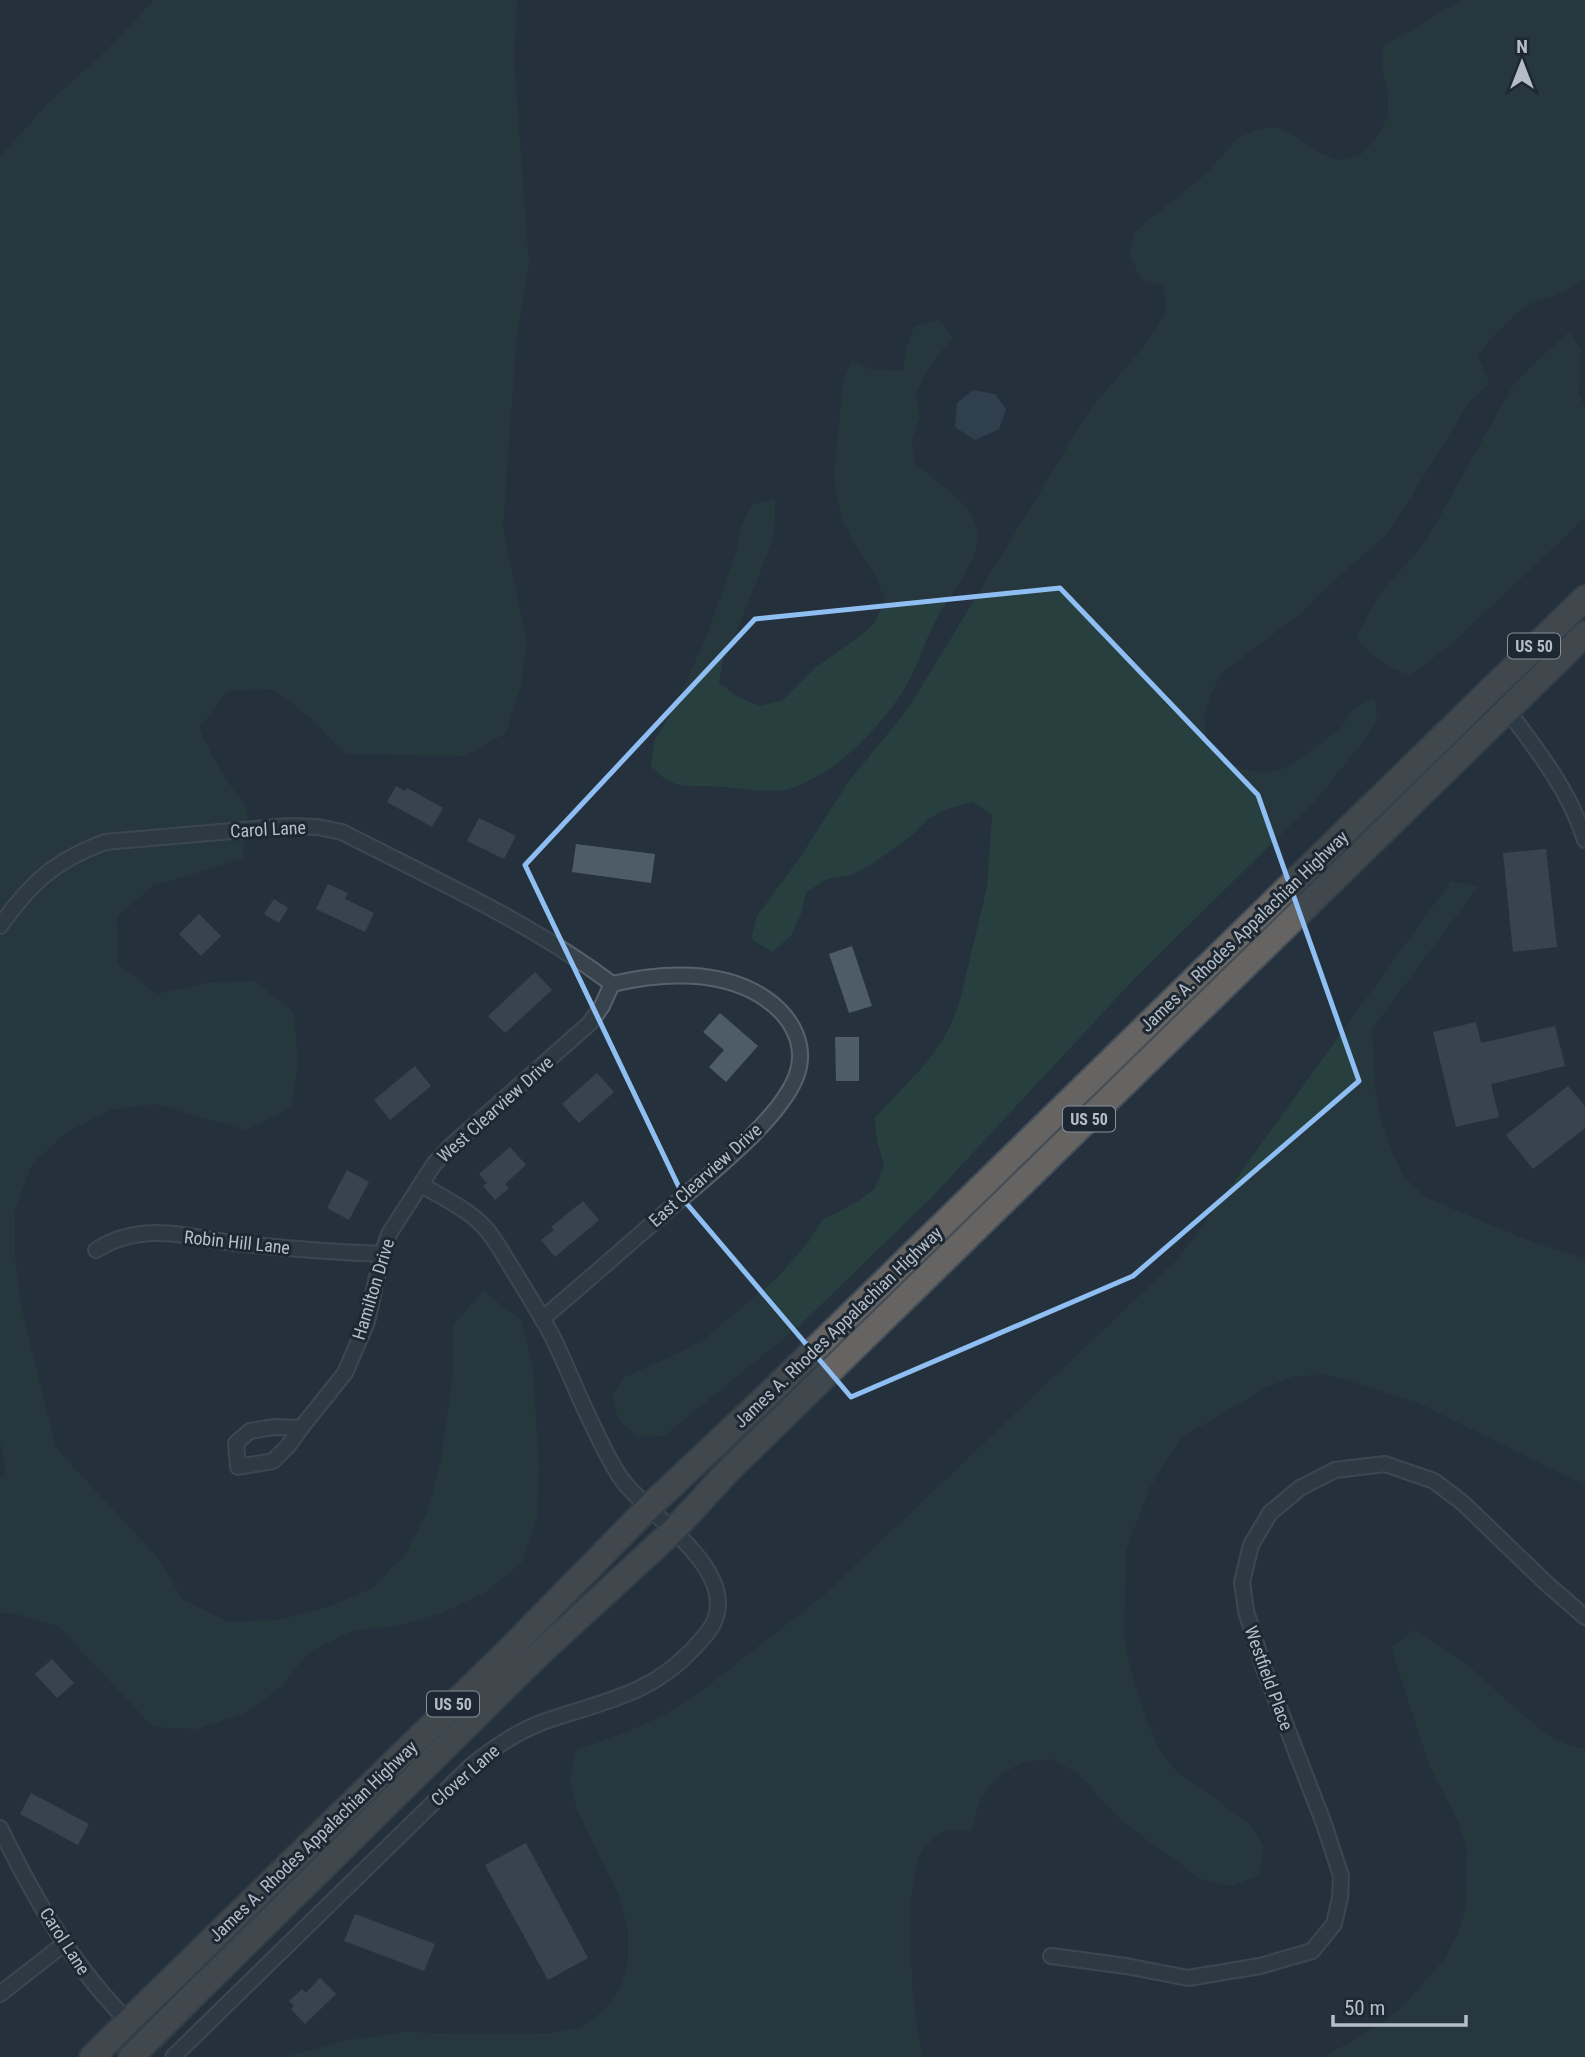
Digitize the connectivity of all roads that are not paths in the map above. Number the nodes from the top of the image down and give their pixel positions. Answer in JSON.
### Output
{"nodes":[{"id":1,"x":1585,"y":598,"type":"edge"},
{"id":2,"x":1585,"y":634,"type":"edge"},
{"id":3,"x":1484,"y":696,"type":"junction"},
{"id":4,"x":1508,"y":711,"type":"junction"},
{"id":5,"x":1585,"y":840,"type":"edge"},
{"id":6,"x":0,"y":926,"type":"edge"},
{"id":7,"x":612,"y":984,"type":"junction"},
{"id":8,"x":422,"y":1185,"type":"junction"},
{"id":9,"x":96,"y":1250,"type":"dead end"},
{"id":10,"x":382,"y":1254,"type":"junction"},
{"id":11,"x":542,"y":1319,"type":"junction"},
{"id":12,"x":301,"y":1427,"type":"dead end"},
{"id":13,"x":648,"y":1508,"type":"junction"},
{"id":14,"x":674,"y":1530,"type":"junction"},
{"id":15,"x":1585,"y":1616,"type":"edge"},
{"id":16,"x":0,"y":1828,"type":"edge"},
{"id":17,"x":64,"y":1944,"type":"junction"},
{"id":18,"x":1052,"y":1956,"type":"dead end"},
{"id":19,"x":0,"y":1994,"type":"edge"},
{"id":20,"x":128,"y":2022,"type":"junction"},
{"id":21,"x":139,"y":2049,"type":"edge"},
{"id":22,"x":92,"y":2057,"type":"edge"},
{"id":23,"x":173,"y":2057,"type":"edge"}],
"edges":[{"from":1,"to":3,"type":"highway","name":"James A. Rhodes Appalachian Highway","number":"US 50"},
{"from":2,"to":4,"type":"highway","name":"James A. Rhodes Appalachian Highway","number":"US 50"},
{"from":3,"to":4,"type":"street"},
{"from":3,"to":13,"type":"highway","name":"James A. Rhodes Appalachian Highway","number":"US 50"},
{"from":4,"to":5,"type":"street"},
{"from":4,"to":14,"type":"highway","name":"James A. Rhodes Appalachian Highway","number":"US 50"},
{"from":6,"to":7,"type":"street","name":"Carol Lane"},
{"from":7,"to":8,"type":"street","name":"West Clearview Drive"},
{"from":7,"to":11,"type":"street","name":"East Clearview Drive"},
{"from":8,"to":10,"type":"street","name":"Hamilton Drive"},
{"from":8,"to":11,"type":"street"},
{"from":9,"to":10,"type":"street","name":"Robin Hill Lane"},
{"from":10,"to":12,"type":"street","name":"Hamilton Drive"},
{"from":11,"to":13,"type":"street"},
{"from":13,"to":14,"type":"street","name":"Clover Lane"},
{"from":13,"to":20,"type":"highway","name":"James A. Rhodes Appalachian Highway","number":"US 50"},
{"from":14,"to":21,"type":"highway","name":"James A. Rhodes Appalachian Highway","number":"US 50"},
{"from":14,"to":23,"type":"street","name":"Clover Lane"},
{"from":15,"to":18,"type":"street","name":"Westfield Place"},
{"from":16,"to":17,"type":"street","name":"Carol Lane"},
{"from":17,"to":19,"type":"street"},
{"from":17,"to":20,"type":"street","name":"Carol Lane"},
{"from":20,"to":21,"type":"street","name":"Carol Lane"},
{"from":20,"to":22,"type":"highway","name":"James A. Rhodes Appalachian Highway","number":"US 50"}]}
